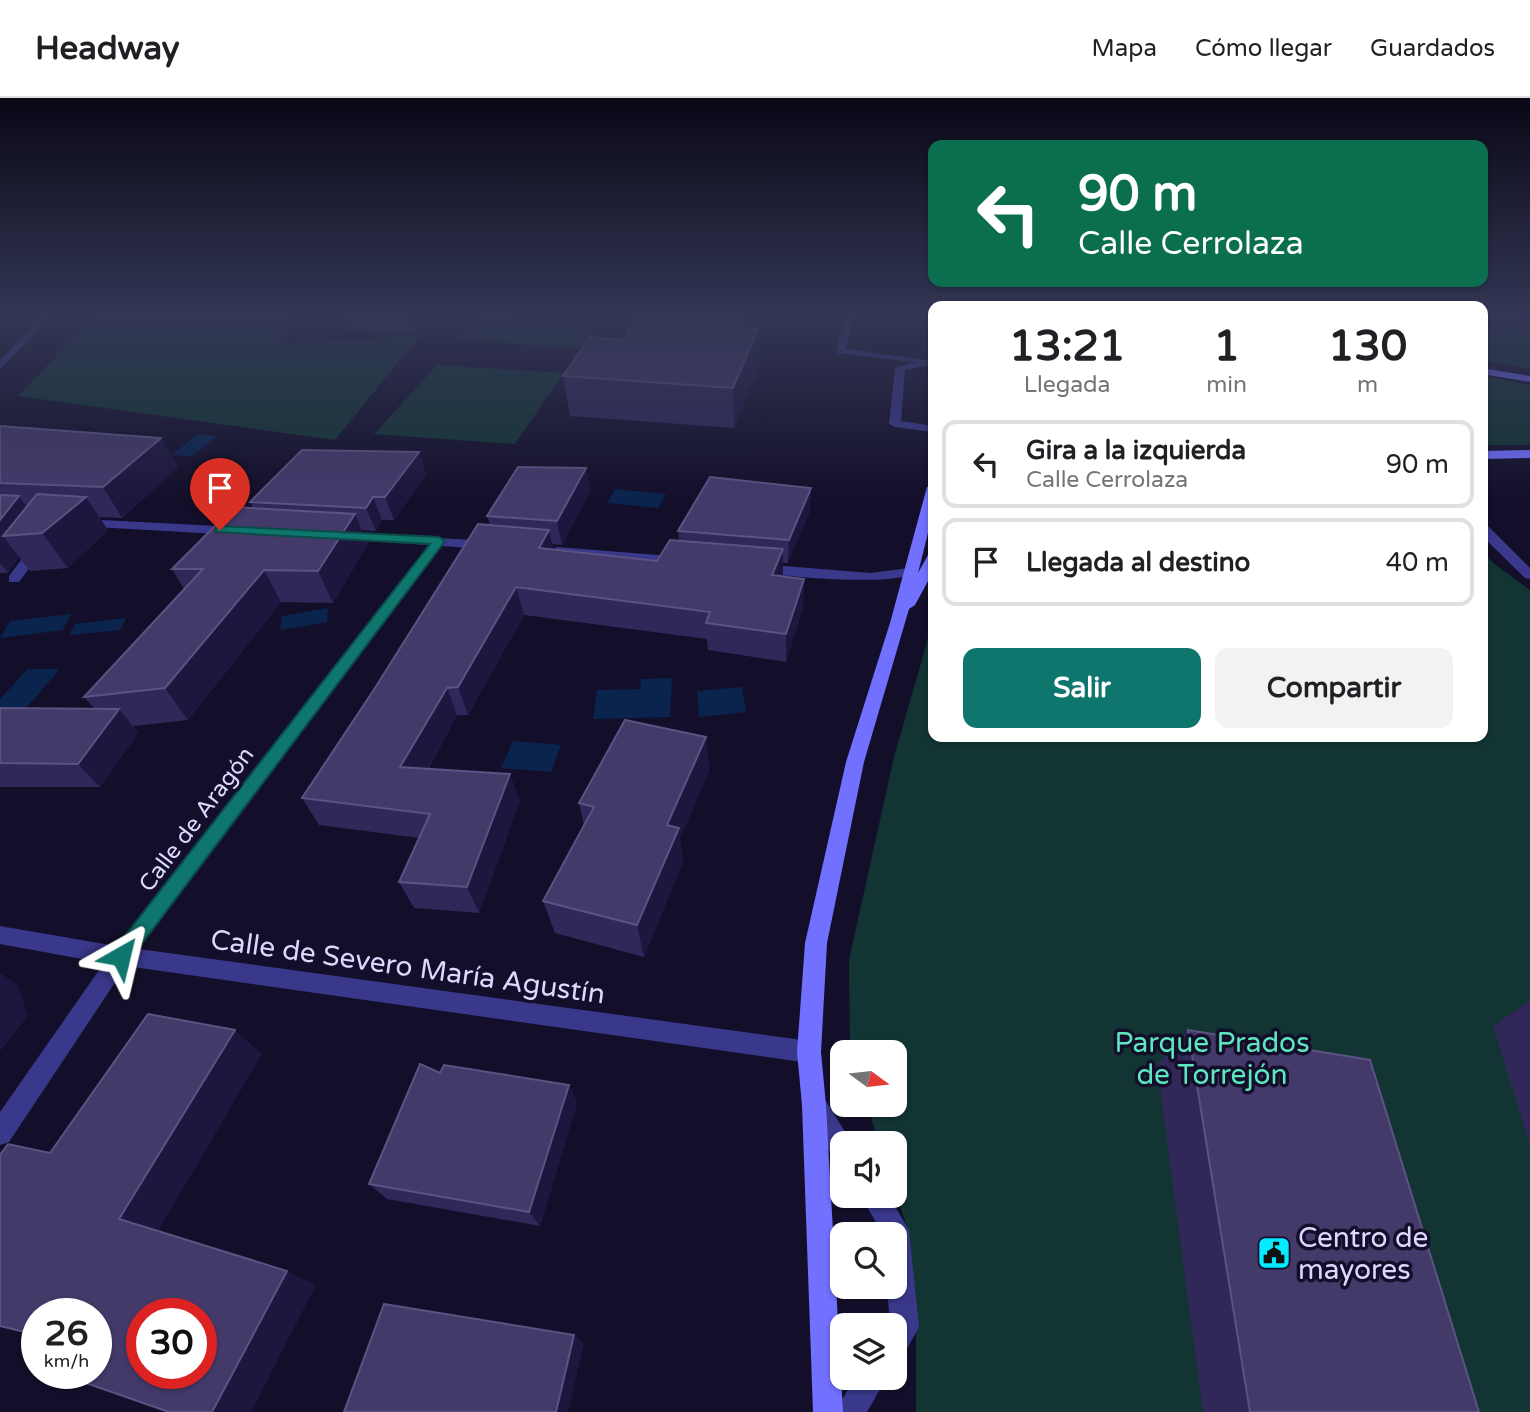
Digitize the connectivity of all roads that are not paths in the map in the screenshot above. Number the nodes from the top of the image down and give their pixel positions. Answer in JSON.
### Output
{"nodes":[{"id":1,"x":899,"y":377,"type":"edge"},
{"id":2,"x":928,"y":428,"type":"edge"},
{"id":3,"x":1530,"y":454,"type":"edge"},
{"id":4,"x":1488,"y":455,"type":"edge"},
{"id":5,"x":928,"y":505,"type":"edge"},
{"id":6,"x":70,"y":522,"type":"edge"},
{"id":7,"x":49,"y":531,"type":"edge"},
{"id":8,"x":247,"y":531,"type":"edge"},
{"id":9,"x":329,"y":535,"type":"edge"},
{"id":10,"x":1488,"y":535,"type":"edge"},
{"id":11,"x":439,"y":541,"type":"junction"},
{"id":12,"x":506,"y":547,"type":"edge"},
{"id":13,"x":547,"y":550,"type":"edge"},
{"id":14,"x":696,"y":562,"type":"edge"},
{"id":15,"x":751,"y":567,"type":"edge"},
{"id":16,"x":928,"y":567,"type":"edge"},
{"id":17,"x":909,"y":572,"type":"junction"},
{"id":18,"x":1530,"y":575,"type":"edge"},
{"id":19,"x":14,"y":579,"type":"dead end"},
{"id":20,"x":898,"y":623,"type":"junction"},
{"id":21,"x":0,"y":935,"type":"edge"},
{"id":22,"x":121,"y":956,"type":"junction"},
{"id":23,"x":809,"y":1052,"type":"junction"},
{"id":24,"x":814,"y":1105,"type":"junction"},
{"id":25,"x":831,"y":1131,"type":"edge"},
{"id":26,"x":0,"y":1133,"type":"edge"},
{"id":27,"x":882,"y":1208,"type":"edge"},
{"id":28,"x":904,"y":1313,"type":"edge"},
{"id":29,"x":864,"y":1390,"type":"edge"},
{"id":30,"x":828,"y":1412,"type":"edge"},
{"id":31,"x":850,"y":1412,"type":"edge"}],
"edges":[{"from":1,"to":2,"type":"street"},
{"from":3,"to":4,"type":"main road"},
{"from":5,"to":17,"type":"main road"},
{"from":6,"to":8,"type":"street"},
{"from":7,"to":19,"type":"street"},
{"from":9,"to":11,"type":"street"},
{"from":10,"to":18,"type":"street"},
{"from":11,"to":12,"type":"street"},
{"from":11,"to":22,"type":"street","name":"Calle de Aragón"},
{"from":13,"to":14,"type":"street"},
{"from":15,"to":17,"type":"street"},
{"from":16,"to":20,"type":"main road"},
{"from":17,"to":20,"type":"main road"},
{"from":20,"to":23,"type":"main road"},
{"from":21,"to":22,"type":"street","name":"Calle de Severo María Agustín"},
{"from":22,"to":23,"type":"street","name":"Calle de Severo María Agustín"},
{"from":22,"to":26,"type":"street","name":"Calle de Aragón"},
{"from":23,"to":24,"type":"main road"},
{"from":24,"to":25,"type":"street"},
{"from":24,"to":30,"type":"main road"},
{"from":27,"to":28,"type":"street"},
{"from":29,"to":31,"type":"street"}]}
